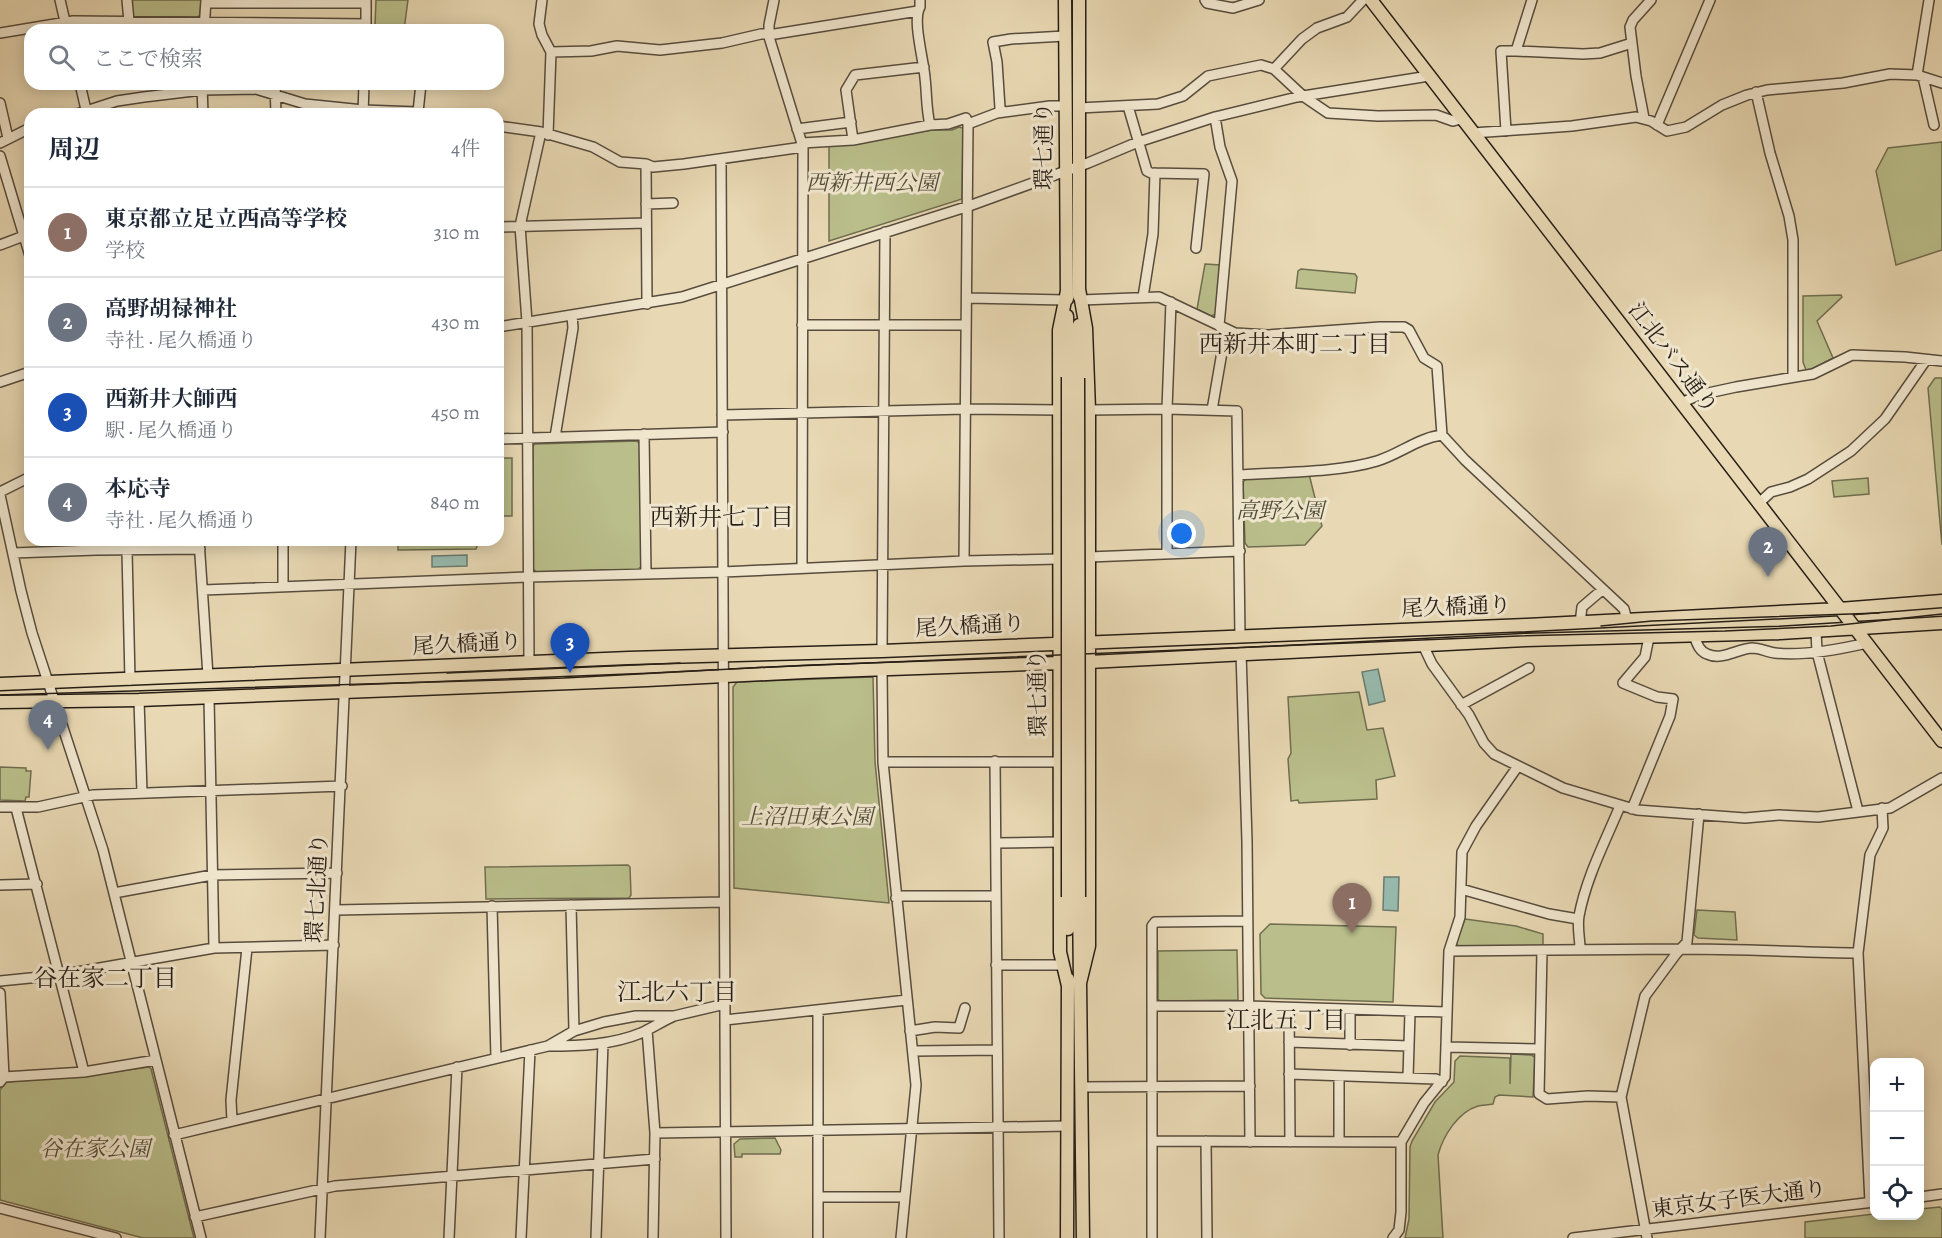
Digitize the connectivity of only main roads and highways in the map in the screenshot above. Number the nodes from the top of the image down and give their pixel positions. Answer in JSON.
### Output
{"nodes":[{"id":1,"x":1065,"y":0,"type":"edge"},
{"id":2,"x":1080,"y":0,"type":"edge"},
{"id":3,"x":1371,"y":0,"type":"edge"},
{"id":4,"x":1073,"y":295,"type":"junction"},
{"id":5,"x":1942,"y":601,"type":"edge"},
{"id":6,"x":1839,"y":609,"type":"junction"},
{"id":7,"x":1942,"y":623,"type":"edge"},
{"id":8,"x":1856,"y":629,"type":"junction"},
{"id":9,"x":1089,"y":642,"type":"junction"},
{"id":10,"x":1058,"y":644,"type":"junction"},
{"id":11,"x":1058,"y":662,"type":"junction"},
{"id":12,"x":1089,"y":662,"type":"junction"},
{"id":13,"x":0,"y":684,"type":"edge"},
{"id":14,"x":0,"y":702,"type":"edge"},
{"id":15,"x":1942,"y":741,"type":"edge"},
{"id":16,"x":1074,"y":985,"type":"junction"},
{"id":17,"x":1067,"y":1238,"type":"edge"},
{"id":18,"x":1083,"y":1238,"type":"edge"}],
"edges":[{"from":1,"to":4,"type":"main road","name":"環七通り"},
{"from":2,"to":4,"type":"main road","name":"環七通り"},
{"from":3,"to":6,"type":"main road","name":"江北バス通り"},
{"from":4,"to":9,"type":"main road","name":"環七通り"},
{"from":4,"to":10,"type":"main road","name":"環七通り"},
{"from":4,"to":16,"type":"main road","name":"環七通り","bridge":true},
{"from":5,"to":6,"type":"main road","name":"尾久橋通り"},
{"from":6,"to":8,"type":"main road","name":"江北バス通り"},
{"from":6,"to":9,"type":"main road","name":"尾久橋通り"},
{"from":7,"to":8,"type":"main road","name":"尾久橋通り"},
{"from":8,"to":12,"type":"main road","name":"尾久橋通り"},
{"from":8,"to":15,"type":"main road","name":"江北バス通り"},
{"from":9,"to":10,"type":"main road","name":"尾久橋通り"},
{"from":9,"to":12,"type":"main road","name":"環七通り"},
{"from":10,"to":11,"type":"main road","name":"環七通り"},
{"from":10,"to":13,"type":"main road","name":"尾久橋通り"},
{"from":11,"to":12,"type":"main road","name":"尾久橋通り"},
{"from":11,"to":14,"type":"main road","name":"尾久橋通り"},
{"from":11,"to":16,"type":"main road","name":"環七通り"},
{"from":12,"to":16,"type":"main road","name":"環七通り"},
{"from":16,"to":17,"type":"main road","name":"環七通り"},
{"from":16,"to":18,"type":"main road","name":"環七通り"}]}
